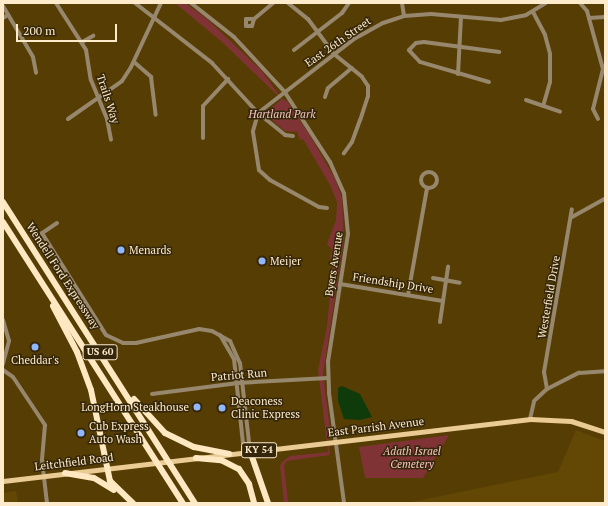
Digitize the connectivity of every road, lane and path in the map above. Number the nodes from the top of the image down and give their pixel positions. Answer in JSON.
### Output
{"nodes":[{"id":1,"x":56,"y":3,"type":"edge"},
{"id":2,"x":135,"y":3,"type":"edge"},
{"id":3,"x":161,"y":3,"type":"edge"},
{"id":4,"x":191,"y":3,"type":"edge"},
{"id":5,"x":273,"y":3,"type":"edge"},
{"id":6,"x":288,"y":3,"type":"edge"},
{"id":7,"x":349,"y":3,"type":"edge"},
{"id":8,"x":402,"y":3,"type":"edge"},
{"id":9,"x":546,"y":3,"type":"edge"},
{"id":10,"x":580,"y":3,"type":"edge"},
{"id":11,"x":3,"y":6,"type":"edge"},
{"id":12,"x":533,"y":12,"type":"junction"},
{"id":13,"x":8,"y":15,"type":"junction"},
{"id":14,"x":154,"y":16,"type":"junction"},
{"id":15,"x":404,"y":16,"type":"junction"},
{"id":16,"x":461,"y":17,"type":"junction"},
{"id":17,"x":605,"y":17,"type":"edge"},
{"id":18,"x":3,"y":18,"type":"edge"},
{"id":19,"x":589,"y":18,"type":"junction"},
{"id":20,"x":254,"y":19,"type":"dead end"},
{"id":21,"x":317,"y":32,"type":"junction"},
{"id":22,"x":93,"y":36,"type":"dead end"},
{"id":23,"x":82,"y":42,"type":"junction"},
{"id":24,"x":459,"y":47,"type":"junction"},
{"id":25,"x":294,"y":50,"type":"dead end"},
{"id":26,"x":499,"y":52,"type":"dead end"},
{"id":27,"x":334,"y":54,"type":"junction"},
{"id":28,"x":134,"y":62,"type":"junction"},
{"id":29,"x":352,"y":68,"type":"junction"},
{"id":30,"x":36,"y":73,"type":"dead end"},
{"id":31,"x":458,"y":74,"type":"junction"},
{"id":32,"x":228,"y":79,"type":"junction"},
{"id":33,"x":489,"y":82,"type":"dead end"},
{"id":34,"x":285,"y":93,"type":"junction"},
{"id":35,"x":98,"y":97,"type":"junction"},
{"id":36,"x":325,"y":97,"type":"dead end"},
{"id":37,"x":526,"y":100,"type":"dead end"},
{"id":38,"x":543,"y":106,"type":"junction"},
{"id":39,"x":560,"y":112,"type":"dead end"},
{"id":40,"x":258,"y":113,"type":"junction"},
{"id":41,"x":156,"y":115,"type":"dead end"},
{"id":42,"x":68,"y":119,"type":"dead end"},
{"id":43,"x":598,"y":119,"type":"dead end"},
{"id":44,"x":292,"y":136,"type":"dead end"},
{"id":45,"x":202,"y":138,"type":"dead end"},
{"id":46,"x":111,"y":140,"type":"dead end"},
{"id":47,"x":344,"y":153,"type":"dead end"},
{"id":48,"x":427,"y":188,"type":"junction"},
{"id":49,"x":605,"y":199,"type":"edge"},
{"id":50,"x":3,"y":202,"type":"edge"},
{"id":51,"x":327,"y":208,"type":"dead end"},
{"id":52,"x":572,"y":209,"type":"dead end"},
{"id":53,"x":572,"y":218,"type":"junction"},
{"id":54,"x":3,"y":222,"type":"edge"},
{"id":55,"x":57,"y":223,"type":"dead end"},
{"id":56,"x":29,"y":262,"type":"junction"},
{"id":57,"x":448,"y":267,"type":"dead end"},
{"id":58,"x":433,"y":278,"type":"dead end"},
{"id":59,"x":446,"y":280,"type":"junction"},
{"id":60,"x":460,"y":283,"type":"dead end"},
{"id":61,"x":340,"y":284,"type":"junction"},
{"id":62,"x":408,"y":295,"type":"junction"},
{"id":63,"x":443,"y":301,"type":"junction"},
{"id":64,"x":3,"y":320,"type":"edge"},
{"id":65,"x":440,"y":322,"type":"dead end"},
{"id":66,"x":219,"y":334,"type":"junction"},
{"id":67,"x":99,"y":351,"type":"junction"},
{"id":68,"x":3,"y":364,"type":"edge"},
{"id":69,"x":3,"y":370,"type":"edge"},
{"id":70,"x":605,"y":371,"type":"edge"},
{"id":71,"x":328,"y":378,"type":"junction"},
{"id":72,"x":243,"y":383,"type":"junction"},
{"id":73,"x":238,"y":384,"type":"junction"},
{"id":74,"x":547,"y":389,"type":"junction"},
{"id":75,"x":152,"y":394,"type":"dead end"},
{"id":76,"x":530,"y":419,"type":"junction"},
{"id":77,"x":605,"y":432,"type":"edge"},
{"id":78,"x":335,"y":441,"type":"junction"},
{"id":79,"x":250,"y":451,"type":"junction"},
{"id":80,"x":229,"y":454,"type":"junction"},
{"id":81,"x":196,"y":458,"type":"junction"},
{"id":82,"x":147,"y":464,"type":"joint"},
{"id":83,"x":172,"y":464,"type":"junction"},
{"id":84,"x":108,"y":468,"type":"junction"},
{"id":85,"x":65,"y":473,"type":"junction"},
{"id":86,"x":44,"y":476,"type":"junction"},
{"id":87,"x":3,"y":481,"type":"edge"},
{"id":88,"x":122,"y":494,"type":"junction"},
{"id":89,"x":47,"y":503,"type":"edge"},
{"id":90,"x":133,"y":503,"type":"edge"},
{"id":91,"x":183,"y":503,"type":"edge"},
{"id":92,"x":195,"y":503,"type":"edge"},
{"id":93,"x":200,"y":503,"type":"edge"},
{"id":94,"x":254,"y":503,"type":"edge"},
{"id":95,"x":268,"y":503,"type":"edge"},
{"id":96,"x":344,"y":503,"type":"edge"}],
"edges":[{"from":1,"to":23,"type":"street","name":"Trails Way"},
{"from":2,"to":14,"type":"street"},
{"from":3,"to":14,"type":"street"},
{"from":4,"to":34,"type":"street","name":"Byers Avenue"},
{"from":5,"to":20,"type":"street"},
{"from":6,"to":21,"type":"street"},
{"from":7,"to":21,"type":"street"},
{"from":8,"to":15,"type":"street"},
{"from":9,"to":12,"type":"street","name":"East 26th Street"},
{"from":10,"to":19,"type":"street"},
{"from":11,"to":13,"type":"street"},
{"from":12,"to":16,"type":"street","name":"East 26th Street"},
{"from":12,"to":38,"type":"street"},
{"from":13,"to":18,"type":"street"},
{"from":13,"to":30,"type":"street"},
{"from":14,"to":28,"type":"street"},
{"from":14,"to":32,"type":"street"},
{"from":15,"to":16,"type":"street","name":"East 26th Street"},
{"from":15,"to":27,"type":"street","name":"East 26th Street"},
{"from":16,"to":24,"type":"street"},
{"from":17,"to":19,"type":"street"},
{"from":19,"to":43,"type":"street"},
{"from":21,"to":25,"type":"street"},
{"from":21,"to":27,"type":"street"},
{"from":22,"to":23,"type":"street"},
{"from":23,"to":35,"type":"street","name":"Trails Way"},
{"from":24,"to":26,"type":"street"},
{"from":24,"to":31,"type":"street"},
{"from":24,"to":31,"type":"street"},
{"from":27,"to":29,"type":"street"},
{"from":27,"to":34,"type":"street","name":"East 26th Street"},
{"from":28,"to":35,"type":"street"},
{"from":28,"to":41,"type":"street"},
{"from":29,"to":36,"type":"street"},
{"from":29,"to":47,"type":"street"},
{"from":31,"to":33,"type":"street"},
{"from":32,"to":40,"type":"street"},
{"from":32,"to":45,"type":"street"},
{"from":34,"to":40,"type":"street","name":"East 26th Street"},
{"from":34,"to":61,"type":"street","name":"Byers Avenue"},
{"from":35,"to":42,"type":"street"},
{"from":35,"to":46,"type":"street","name":"Trails Way"},
{"from":37,"to":38,"type":"street"},
{"from":38,"to":39,"type":"street"},
{"from":40,"to":44,"type":"street"},
{"from":40,"to":51,"type":"street"},
{"from":48,"to":48,"type":"street"},
{"from":48,"to":62,"type":"street"},
{"from":49,"to":53,"type":"street"},
{"from":50,"to":67,"type":"highway","name":"Wendell Ford Expressway","number":"US 60"},
{"from":52,"to":53,"type":"street","name":"Westerfield Drive"},
{"from":53,"to":74,"type":"street","name":"Westerfield Drive"},
{"from":54,"to":56,"type":"highway","name":"Wendell Ford Expressway","number":"US 60"},
{"from":55,"to":66,"type":"street"},
{"from":56,"to":84,"type":"highway"},
{"from":56,"to":91,"type":"highway","name":"Wendell Ford Expressway","number":"US 60"},
{"from":57,"to":59,"type":"street"},
{"from":58,"to":59,"type":"street"},
{"from":59,"to":60,"type":"street"},
{"from":59,"to":63,"type":"street"},
{"from":61,"to":62,"type":"street","name":"Friendship Drive"},
{"from":61,"to":71,"type":"street","name":"Byers Avenue"},
{"from":62,"to":63,"type":"street","name":"Friendship Drive"},
{"from":63,"to":65,"type":"street"},
{"from":64,"to":68,"type":"street"},
{"from":66,"to":72,"type":"street"},
{"from":66,"to":73,"type":"street"},
{"from":67,"to":80,"type":"highway"},
{"from":67,"to":83,"type":"highway","name":"Wendell Ford Expressway","number":"US 60"},
{"from":69,"to":86,"type":"street"},
{"from":70,"to":74,"type":"street"},
{"from":71,"to":72,"type":"street","name":"Patriot Run"},
{"from":71,"to":78,"type":"street","name":"Byers Avenue"},
{"from":72,"to":73,"type":"street","name":"Patriot Run"},
{"from":72,"to":79,"type":"street"},
{"from":73,"to":75,"type":"street","name":"Patriot Run"},
{"from":73,"to":79,"type":"street"},
{"from":74,"to":76,"type":"street"},
{"from":76,"to":77,"type":"main road","name":"East Parrish Avenue","number":"KY 54"},
{"from":76,"to":78,"type":"main road","name":"East Parrish Avenue","number":"KY 54"},
{"from":78,"to":79,"type":"main road","name":"East Parrish Avenue","number":"KY 54"},
{"from":78,"to":96,"type":"street","name":"Byers Avenue"},
{"from":79,"to":80,"type":"main road","name":"East Parrish Avenue","number":"KY 54"},
{"from":79,"to":95,"type":"highway"},
{"from":80,"to":81,"type":"main road","name":"East Parrish Avenue","number":"KY 54"},
{"from":81,"to":82,"type":"main road","name":"East Parrish Avenue","number":"KY 54"},
{"from":81,"to":94,"type":"highway"},
{"from":82,"to":84,"type":"main road","name":"Leitchfield Road","number":"KY 54"},
{"from":83,"to":92,"type":"highway","name":"Wendell Ford Expressway","number":"US 60"},
{"from":83,"to":93,"type":"highway"},
{"from":84,"to":85,"type":"main road","name":"Leitchfield Road","number":"KY 54"},
{"from":84,"to":88,"type":"highway"},
{"from":85,"to":86,"type":"main road","name":"Leitchfield Road","number":"KY 54"},
{"from":85,"to":88,"type":"highway"},
{"from":86,"to":87,"type":"main road","name":"Leitchfield Road","number":"KY 54"},
{"from":86,"to":89,"type":"street"},
{"from":88,"to":90,"type":"highway"}]}
